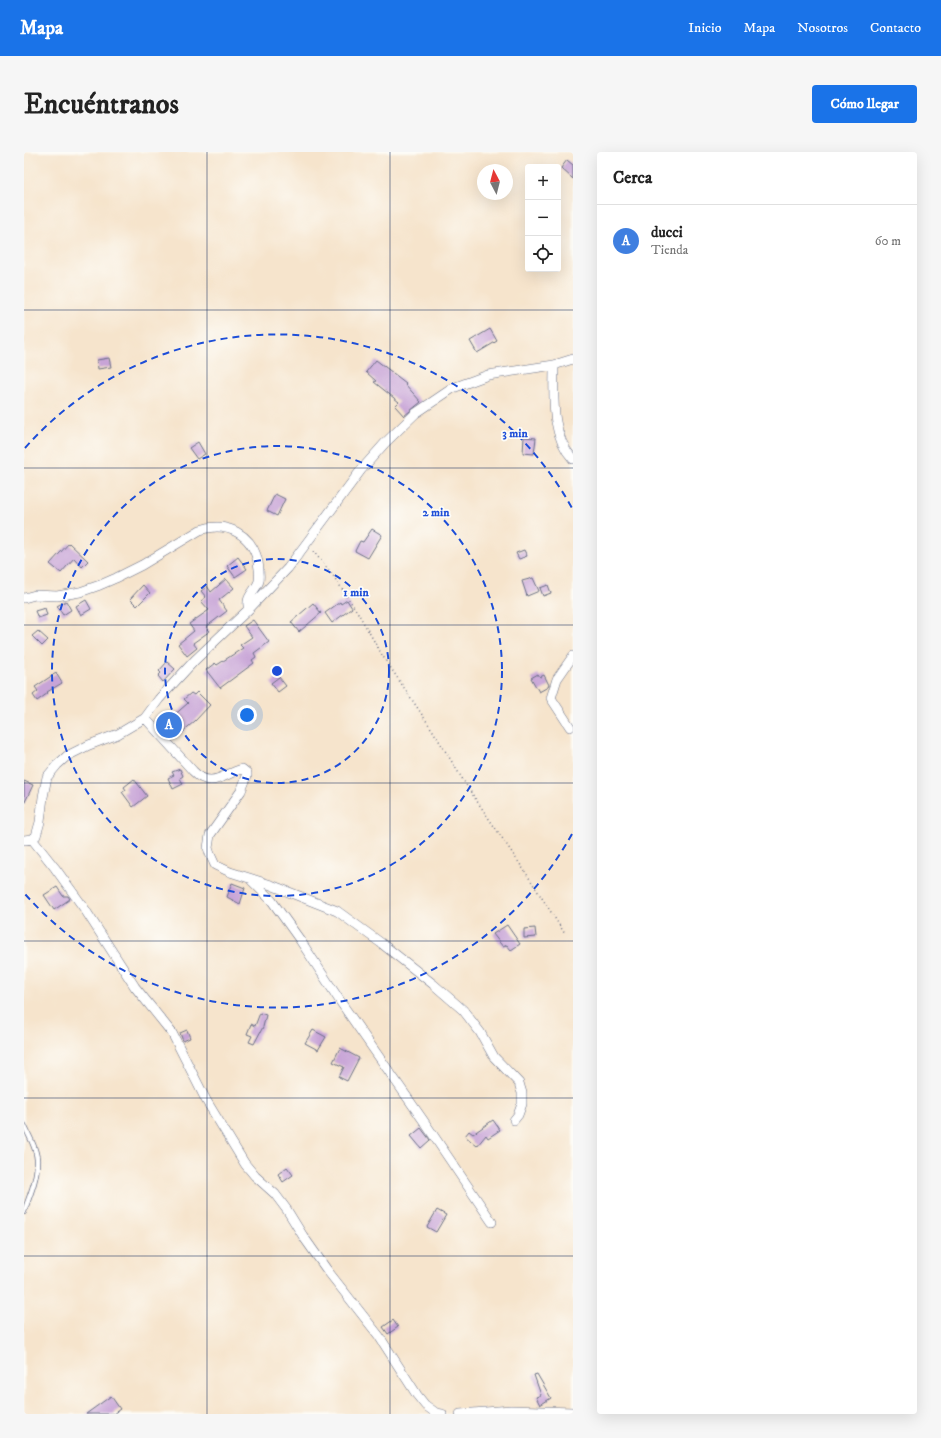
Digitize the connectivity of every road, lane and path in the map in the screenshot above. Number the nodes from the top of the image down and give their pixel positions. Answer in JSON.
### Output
{"nodes":[{"id":1,"x":573,"y":358,"type":"edge"},
{"id":2,"x":554,"y":365,"type":"junction"},
{"id":3,"x":573,"y":459,"type":"edge"},
{"id":4,"x":307,"y":543,"type":"junction"},
{"id":5,"x":24,"y":591,"type":"edge"},
{"id":6,"x":35,"y":595,"type":"junction"},
{"id":7,"x":24,"y":598,"type":"edge"},
{"id":8,"x":249,"y":609,"type":"junction"},
{"id":9,"x":573,"y":656,"type":"edge"},
{"id":10,"x":145,"y":718,"type":"junction"},
{"id":11,"x":570,"y":727,"type":"dead end"},
{"id":12,"x":28,"y":839,"type":"edge"},
{"id":13,"x":250,"y":878,"type":"junction"},
{"id":14,"x":565,"y":934,"type":"dead end"},
{"id":15,"x":514,"y":1120,"type":"dead end"},
{"id":16,"x":24,"y":1125,"type":"edge"},
{"id":17,"x":24,"y":1212,"type":"edge"},
{"id":18,"x":492,"y":1222,"type":"dead end"},
{"id":19,"x":573,"y":1412,"type":"edge"},
{"id":20,"x":442,"y":1414,"type":"edge"},
{"id":21,"x":460,"y":1414,"type":"edge"}],
"edges":[{"from":1,"to":2,"type":"street"},
{"from":2,"to":3,"type":"street"},
{"from":2,"to":4,"type":"street"},
{"from":4,"to":8,"type":"street"},
{"from":4,"to":14,"type":"path"},
{"from":5,"to":6,"type":"street"},
{"from":6,"to":7,"type":"street"},
{"from":6,"to":8,"type":"street"},
{"from":8,"to":10,"type":"street"},
{"from":9,"to":11,"type":"street"},
{"from":10,"to":12,"type":"street"},
{"from":10,"to":13,"type":"street"},
{"from":12,"to":20,"type":"street"},
{"from":13,"to":15,"type":"street"},
{"from":13,"to":18,"type":"street"},
{"from":16,"to":17,"type":"lane"},
{"from":19,"to":21,"type":"street"}]}
